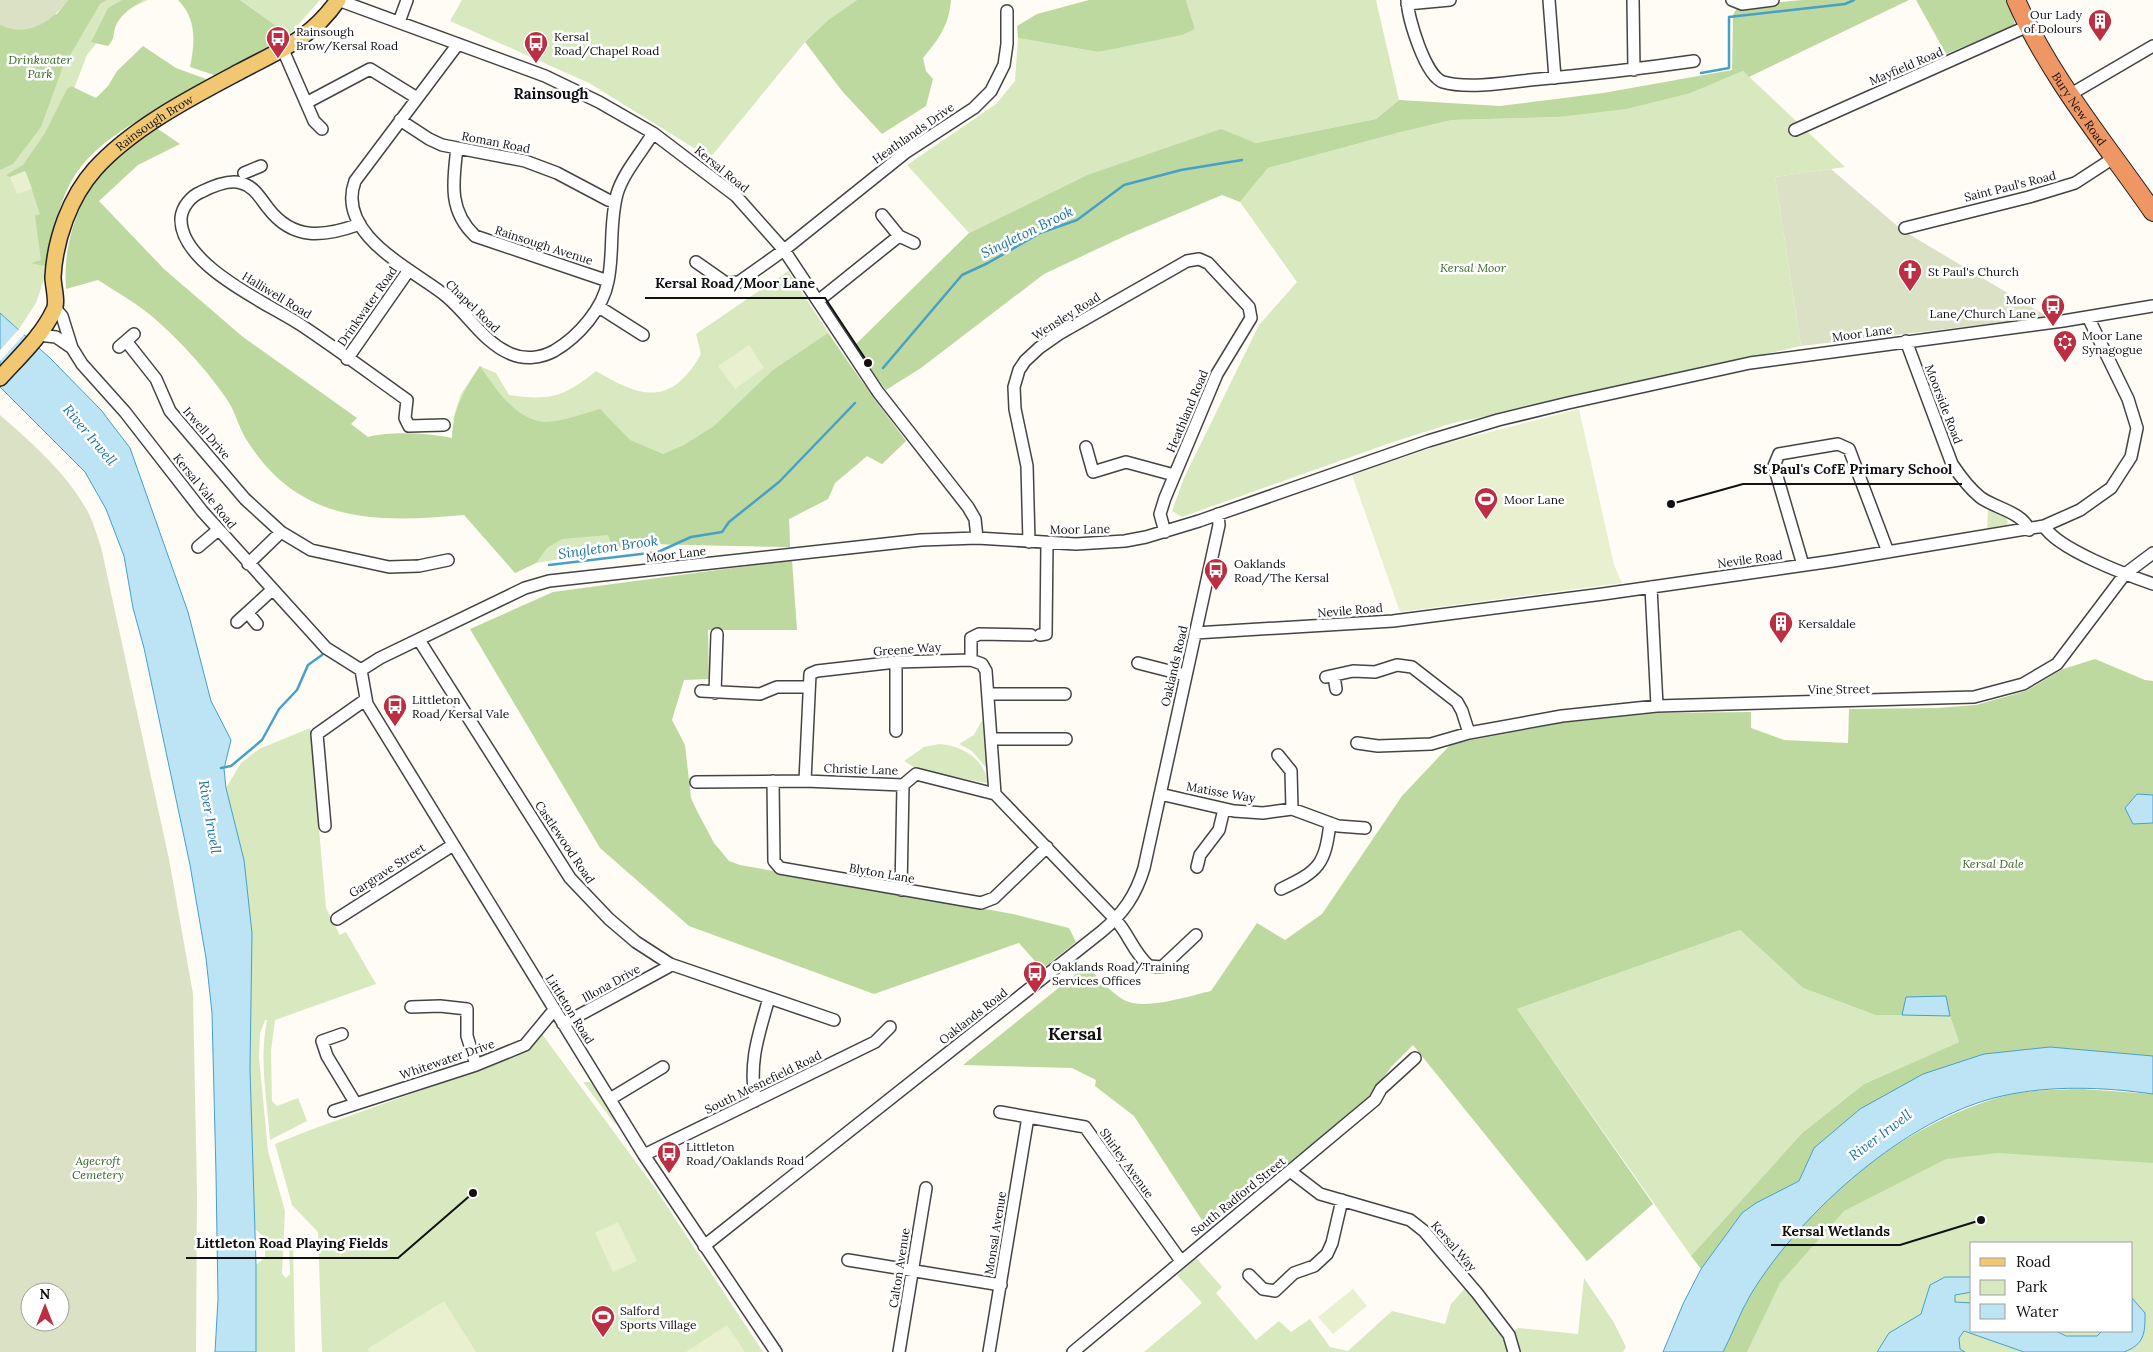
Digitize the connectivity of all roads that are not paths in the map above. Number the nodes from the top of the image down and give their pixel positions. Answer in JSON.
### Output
{"nodes":[{"id":1,"x":338,"y":0,"type":"edge"},
{"id":2,"x":407,"y":0,"type":"edge"},
{"id":3,"x":1450,"y":0,"type":"edge"},
{"id":4,"x":1549,"y":0,"type":"edge"},
{"id":5,"x":1633,"y":0,"type":"edge"},
{"id":6,"x":1732,"y":0,"type":"edge"},
{"id":7,"x":1773,"y":0,"type":"edge"},
{"id":8,"x":2016,"y":0,"type":"edge"},
{"id":9,"x":1407,"y":2,"type":"edge"},
{"id":10,"x":1007,"y":11,"type":"dead end"},
{"id":11,"x":399,"y":22,"type":"junction"},
{"id":12,"x":2028,"y":26,"type":"junction"},
{"id":13,"x":458,"y":44,"type":"junction"},
{"id":14,"x":2153,"y":46,"type":"edge"},
{"id":15,"x":283,"y":50,"type":"junction"},
{"id":16,"x":1694,"y":61,"type":"dead end"},
{"id":17,"x":1634,"y":70,"type":"junction"},
{"id":18,"x":1555,"y":78,"type":"junction"},
{"id":19,"x":2071,"y":94,"type":"junction"},
{"id":20,"x":417,"y":98,"type":"junction"},
{"id":21,"x":306,"y":103,"type":"junction"},
{"id":22,"x":400,"y":120,"type":"junction"},
{"id":23,"x":322,"y":129,"type":"dead end"},
{"id":24,"x":1795,"y":130,"type":"dead end"},
{"id":25,"x":654,"y":133,"type":"junction"},
{"id":26,"x":457,"y":148,"type":"junction"},
{"id":27,"x":2115,"y":157,"type":"junction"},
{"id":28,"x":261,"y":166,"type":"dead end"},
{"id":29,"x":244,"y":173,"type":"dead end"},
{"id":30,"x":616,"y":202,"type":"junction"},
{"id":31,"x":2153,"y":212,"type":"edge"},
{"id":32,"x":882,"y":215,"type":"dead end"},
{"id":33,"x":360,"y":224,"type":"junction"},
{"id":34,"x":1905,"y":228,"type":"dead end"},
{"id":35,"x":899,"y":236,"type":"junction"},
{"id":36,"x":914,"y":244,"type":"dead end"},
{"id":37,"x":784,"y":250,"type":"junction"},
{"id":38,"x":696,"y":262,"type":"dead end"},
{"id":39,"x":409,"y":270,"type":"junction"},
{"id":40,"x":608,"y":281,"type":"junction"},
{"id":41,"x":818,"y":301,"type":"junction"},
{"id":42,"x":2153,"y":306,"type":"edge"},
{"id":43,"x":599,"y":307,"type":"junction"},
{"id":44,"x":1249,"y":307,"type":"joint"},
{"id":45,"x":55,"y":308,"type":"junction"},
{"id":46,"x":2088,"y":317,"type":"junction"},
{"id":47,"x":38,"y":335,"type":"junction"},
{"id":48,"x":643,"y":335,"type":"dead end"},
{"id":49,"x":126,"y":341,"type":"dead end"},
{"id":50,"x":1906,"y":341,"type":"junction"},
{"id":51,"x":72,"y":348,"type":"junction"},
{"id":52,"x":347,"y":359,"type":"junction"},
{"id":53,"x":0,"y":378,"type":"edge"},
{"id":54,"x":444,"y":425,"type":"dead end"},
{"id":55,"x":1086,"y":447,"type":"dead end"},
{"id":56,"x":1174,"y":475,"type":"junction"},
{"id":57,"x":1218,"y":514,"type":"junction"},
{"id":58,"x":2044,"y":526,"type":"junction"},
{"id":59,"x":218,"y":530,"type":"junction"},
{"id":60,"x":2029,"y":530,"type":"junction"},
{"id":61,"x":281,"y":532,"type":"junction"},
{"id":62,"x":1165,"y":532,"type":"junction"},
{"id":63,"x":977,"y":538,"type":"junction"},
{"id":64,"x":1030,"y":542,"type":"junction"},
{"id":65,"x":1047,"y":543,"type":"junction"},
{"id":66,"x":198,"y":547,"type":"dead end"},
{"id":67,"x":1888,"y":552,"type":"junction"},
{"id":68,"x":2153,"y":554,"type":"edge"},
{"id":69,"x":448,"y":560,"type":"dead end"},
{"id":70,"x":248,"y":564,"type":"junction"},
{"id":71,"x":1804,"y":565,"type":"junction"},
{"id":72,"x":2125,"y":574,"type":"junction"},
{"id":73,"x":2153,"y":584,"type":"edge"},
{"id":74,"x":1651,"y":587,"type":"junction"},
{"id":75,"x":272,"y":590,"type":"junction"},
{"id":76,"x":248,"y":613,"type":"junction"},
{"id":77,"x":237,"y":622,"type":"dead end"},
{"id":78,"x":257,"y":624,"type":"dead end"},
{"id":79,"x":1195,"y":633,"type":"junction"},
{"id":80,"x":717,"y":634,"type":"dead end"},
{"id":81,"x":419,"y":640,"type":"junction"},
{"id":82,"x":971,"y":660,"type":"junction"},
{"id":83,"x":896,"y":662,"type":"junction"},
{"id":84,"x":1138,"y":663,"type":"dead end"},
{"id":85,"x":361,"y":670,"type":"junction"},
{"id":86,"x":1186,"y":675,"type":"junction"},
{"id":87,"x":808,"y":687,"type":"junction"},
{"id":88,"x":1336,"y":689,"type":"dead end"},
{"id":89,"x":701,"y":691,"type":"dead end"},
{"id":90,"x":715,"y":693,"type":"junction"},
{"id":91,"x":988,"y":694,"type":"junction"},
{"id":92,"x":1065,"y":694,"type":"dead end"},
{"id":93,"x":365,"y":700,"type":"junction"},
{"id":94,"x":1657,"y":706,"type":"junction"},
{"id":95,"x":894,"y":731,"type":"dead end"},
{"id":96,"x":1469,"y":733,"type":"junction"},
{"id":97,"x":991,"y":739,"type":"junction"},
{"id":98,"x":1066,"y":739,"type":"dead end"},
{"id":99,"x":1364,"y":747,"type":"dead end"},
{"id":100,"x":1278,"y":755,"type":"dead end"},
{"id":101,"x":773,"y":781,"type":"junction"},
{"id":102,"x":805,"y":781,"type":"junction"},
{"id":103,"x":696,"y":782,"type":"dead end"},
{"id":104,"x":903,"y":785,"type":"junction"},
{"id":105,"x":995,"y":794,"type":"junction"},
{"id":106,"x":1160,"y":794,"type":"junction"},
{"id":107,"x":1224,"y":808,"type":"junction"},
{"id":108,"x":1292,"y":809,"type":"junction"},
{"id":109,"x":1330,"y":823,"type":"junction"},
{"id":110,"x":324,"y":826,"type":"dead end"},
{"id":111,"x":1365,"y":828,"type":"dead end"},
{"id":112,"x":453,"y":845,"type":"junction"},
{"id":113,"x":1047,"y":847,"type":"junction"},
{"id":114,"x":1197,"y":867,"type":"dead end"},
{"id":115,"x":1281,"y":889,"type":"dead end"},
{"id":116,"x":901,"y":890,"type":"junction"},
{"id":117,"x":337,"y":919,"type":"dead end"},
{"id":118,"x":1115,"y":919,"type":"junction"},
{"id":119,"x":1196,"y":935,"type":"dead end"},
{"id":120,"x":670,"y":964,"type":"junction"},
{"id":121,"x":769,"y":998,"type":"junction"},
{"id":122,"x":411,"y":1007,"type":"dead end"},
{"id":123,"x":554,"y":1010,"type":"junction"},
{"id":124,"x":834,"y":1020,"type":"dead end"},
{"id":125,"x":563,"y":1024,"type":"junction"},
{"id":126,"x":890,"y":1026,"type":"dead end"},
{"id":127,"x":342,"y":1034,"type":"dead end"},
{"id":128,"x":1415,"y":1058,"type":"dead end"},
{"id":129,"x":476,"y":1065,"type":"junction"},
{"id":130,"x":663,"y":1067,"type":"dead end"},
{"id":131,"x":610,"y":1099,"type":"junction"},
{"id":132,"x":755,"y":1101,"type":"junction"},
{"id":133,"x":356,"y":1104,"type":"junction"},
{"id":134,"x":334,"y":1112,"type":"dead end"},
{"id":135,"x":1000,"y":1112,"type":"dead end"},
{"id":136,"x":1028,"y":1117,"type":"junction"},
{"id":137,"x":644,"y":1155,"type":"junction"},
{"id":138,"x":1290,"y":1171,"type":"junction"},
{"id":139,"x":926,"y":1188,"type":"dead end"},
{"id":140,"x":1342,"y":1200,"type":"junction"},
{"id":141,"x":704,"y":1246,"type":"junction"},
{"id":142,"x":848,"y":1260,"type":"dead end"},
{"id":143,"x":1181,"y":1261,"type":"junction"},
{"id":144,"x":912,"y":1270,"type":"junction"},
{"id":145,"x":1249,"y":1274,"type":"dead end"},
{"id":146,"x":1001,"y":1285,"type":"junction"},
{"id":147,"x":776,"y":1352,"type":"edge"},
{"id":148,"x":899,"y":1352,"type":"edge"},
{"id":149,"x":989,"y":1352,"type":"edge"},
{"id":150,"x":1073,"y":1352,"type":"edge"},
{"id":151,"x":1514,"y":1352,"type":"edge"}],
"edges":[{"from":1,"to":11,"type":"street","name":"Kersal Road"},
{"from":1,"to":15,"type":"main road","name":"Rainsough Brow"},
{"from":2,"to":11,"type":"street"},
{"from":3,"to":9,"type":"street"},
{"from":4,"to":18,"type":"street"},
{"from":5,"to":17,"type":"street"},
{"from":6,"to":7,"type":"street"},
{"from":8,"to":12,"type":"highway","name":"Bury New Road"},
{"from":9,"to":18,"type":"street"},
{"from":10,"to":37,"type":"street","name":"Heathlands Drive"},
{"from":11,"to":13,"type":"street","name":"Kersal Road"},
{"from":12,"to":19,"type":"highway","name":"Bury New Road"},
{"from":12,"to":24,"type":"street","name":"Mayfield Road"},
{"from":13,"to":20,"type":"street","name":"Chapel Road"},
{"from":13,"to":25,"type":"street","name":"Kersal Road"},
{"from":14,"to":19,"type":"street"},
{"from":15,"to":21,"type":"street"},
{"from":15,"to":45,"type":"main road","name":"Rainsough Brow"},
{"from":16,"to":17,"type":"street"},
{"from":17,"to":18,"type":"street"},
{"from":19,"to":27,"type":"highway","name":"Bury New Road"},
{"from":20,"to":21,"type":"street"},
{"from":20,"to":22,"type":"street","name":"Chapel Road"},
{"from":21,"to":23,"type":"street"},
{"from":22,"to":26,"type":"street","name":"Roman Road"},
{"from":22,"to":33,"type":"street","name":"Chapel Road"},
{"from":25,"to":30,"type":"street","name":"Chapel Road"},
{"from":25,"to":37,"type":"street","name":"Kersal Road"},
{"from":26,"to":30,"type":"street","name":"Roman Road"},
{"from":26,"to":40,"type":"street","name":"Rainsough Avenue"},
{"from":27,"to":31,"type":"highway","name":"Bury New Road"},
{"from":27,"to":34,"type":"street","name":"Saint Paul's Road"},
{"from":28,"to":29,"type":"street"},
{"from":30,"to":40,"type":"street","name":"Chapel Road"},
{"from":32,"to":35,"type":"street"},
{"from":33,"to":39,"type":"street","name":"Chapel Road"},
{"from":33,"to":52,"type":"street","name":"Halliwell Road"},
{"from":35,"to":36,"type":"street"},
{"from":35,"to":41,"type":"street"},
{"from":37,"to":38,"type":"street","name":"Heathlands Drive"},
{"from":37,"to":41,"type":"street","name":"Kersal Road"},
{"from":39,"to":43,"type":"street","name":"Chapel Road"},
{"from":39,"to":52,"type":"street","name":"Drinkwater Road"},
{"from":40,"to":43,"type":"street","name":"Chapel Road"},
{"from":41,"to":63,"type":"street","name":"Kersal Road"},
{"from":42,"to":46,"type":"street","name":"Moor Lane"},
{"from":43,"to":48,"type":"street"},
{"from":44,"to":56,"type":"street","name":"Heathland Road"},
{"from":44,"to":64,"type":"street","name":"Wensley Road"},
{"from":45,"to":47,"type":"main road"},
{"from":45,"to":51,"type":"street","name":"Kersal Vale Road"},
{"from":46,"to":50,"type":"street","name":"Moor Lane"},
{"from":46,"to":58,"type":"street","name":"Nevile Road"},
{"from":47,"to":51,"type":"street"},
{"from":47,"to":53,"type":"main road"},
{"from":49,"to":61,"type":"street","name":"Irwell Drive"},
{"from":50,"to":57,"type":"street","name":"Moor Lane"},
{"from":50,"to":60,"type":"street","name":"Moorside Road"},
{"from":51,"to":59,"type":"street","name":"Kersal Vale Road"},
{"from":52,"to":54,"type":"street","name":"Halliwell Road"},
{"from":55,"to":56,"type":"street"},
{"from":56,"to":62,"type":"street","name":"Heathland Road"},
{"from":57,"to":62,"type":"street","name":"Moor Lane"},
{"from":57,"to":79,"type":"street","name":"Oaklands Road"},
{"from":58,"to":60,"type":"street","name":"Nevile Road"},
{"from":58,"to":72,"type":"street"},
{"from":59,"to":66,"type":"street"},
{"from":59,"to":70,"type":"street","name":"Kersal Vale Road"},
{"from":60,"to":67,"type":"street","name":"Nevile Road"},
{"from":61,"to":69,"type":"street","name":"Irwell Drive"},
{"from":61,"to":70,"type":"street"},
{"from":62,"to":65,"type":"street","name":"Moor Lane"},
{"from":63,"to":64,"type":"street","name":"Moor Lane"},
{"from":63,"to":81,"type":"street","name":"Moor Lane"},
{"from":64,"to":65,"type":"street","name":"Moor Lane"},
{"from":65,"to":82,"type":"street"},
{"from":67,"to":71,"type":"street","name":"Nevile Road"},
{"from":67,"to":71,"type":"street"},
{"from":68,"to":72,"type":"street","name":"Vine Street"},
{"from":70,"to":75,"type":"street","name":"Kersal Vale Road"},
{"from":71,"to":74,"type":"street","name":"Nevile Road"},
{"from":72,"to":73,"type":"street"},
{"from":72,"to":94,"type":"street","name":"Vine Street"},
{"from":74,"to":79,"type":"street","name":"Nevile Road"},
{"from":74,"to":94,"type":"street"},
{"from":75,"to":76,"type":"street"},
{"from":75,"to":85,"type":"street","name":"Kersal Vale Road"},
{"from":76,"to":77,"type":"street"},
{"from":76,"to":78,"type":"street"},
{"from":79,"to":86,"type":"street","name":"Oaklands Road"},
{"from":80,"to":90,"type":"street"},
{"from":81,"to":85,"type":"street","name":"Moor Lane"},
{"from":81,"to":120,"type":"street","name":"Castlewood Road"},
{"from":82,"to":83,"type":"street","name":"Greene Way"},
{"from":82,"to":91,"type":"street"},
{"from":83,"to":87,"type":"street","name":"Greene Way"},
{"from":83,"to":95,"type":"street"},
{"from":84,"to":86,"type":"street"},
{"from":85,"to":93,"type":"street","name":"Littleton Road"},
{"from":86,"to":106,"type":"street","name":"Oaklands Road"},
{"from":87,"to":90,"type":"street"},
{"from":87,"to":102,"type":"street"},
{"from":88,"to":96,"type":"street"},
{"from":89,"to":90,"type":"street"},
{"from":91,"to":92,"type":"street"},
{"from":91,"to":97,"type":"street"},
{"from":93,"to":110,"type":"street"},
{"from":93,"to":112,"type":"street","name":"Littleton Road"},
{"from":94,"to":96,"type":"street","name":"Vine Street"},
{"from":96,"to":99,"type":"street","name":"Vine Street"},
{"from":97,"to":98,"type":"street"},
{"from":97,"to":105,"type":"street"},
{"from":100,"to":108,"type":"street"},
{"from":101,"to":102,"type":"street","name":"Christie Lane"},
{"from":101,"to":103,"type":"street","name":"Christie Lane"},
{"from":101,"to":116,"type":"street","name":"Blyton Lane"},
{"from":102,"to":104,"type":"street","name":"Christie Lane"},
{"from":104,"to":105,"type":"street","name":"Christie Lane"},
{"from":104,"to":116,"type":"street"},
{"from":105,"to":113,"type":"street"},
{"from":106,"to":107,"type":"street","name":"Matisse Way"},
{"from":106,"to":118,"type":"street","name":"Oaklands Road"},
{"from":107,"to":108,"type":"street","name":"Matisse Way"},
{"from":107,"to":114,"type":"street"},
{"from":108,"to":109,"type":"street","name":"Matisse Way"},
{"from":109,"to":111,"type":"street","name":"Matisse Way"},
{"from":109,"to":115,"type":"street"},
{"from":112,"to":117,"type":"street","name":"Gargrave Street"},
{"from":112,"to":123,"type":"street","name":"Littleton Road"},
{"from":113,"to":116,"type":"street","name":"Blyton Lane"},
{"from":113,"to":118,"type":"street"},
{"from":118,"to":119,"type":"street"},
{"from":118,"to":141,"type":"street","name":"Oaklands Road"},
{"from":120,"to":121,"type":"street","name":"Castlewood Road"},
{"from":120,"to":125,"type":"street","name":"Illona Drive"},
{"from":121,"to":124,"type":"street","name":"Castlewood Road"},
{"from":121,"to":132,"type":"street"},
{"from":122,"to":129,"type":"street"},
{"from":123,"to":125,"type":"street","name":"Littleton Road"},
{"from":123,"to":129,"type":"street","name":"Whitewater Drive"},
{"from":125,"to":131,"type":"street","name":"Littleton Road"},
{"from":126,"to":132,"type":"street","name":"South Mesnefield Road"},
{"from":127,"to":133,"type":"street"},
{"from":128,"to":138,"type":"street","name":"South Radford Street"},
{"from":129,"to":133,"type":"street","name":"Whitewater Drive"},
{"from":130,"to":131,"type":"street"},
{"from":131,"to":137,"type":"street","name":"Littleton Road"},
{"from":132,"to":137,"type":"street","name":"South Mesnefield Road"},
{"from":133,"to":134,"type":"street","name":"Whitewater Drive"},
{"from":135,"to":136,"type":"street","name":"Shirley Avenue"},
{"from":136,"to":143,"type":"street","name":"Shirley Avenue"},
{"from":136,"to":146,"type":"street","name":"Monsal Avenue"},
{"from":137,"to":141,"type":"street","name":"Littleton Road"},
{"from":138,"to":140,"type":"street","name":"Kersal Way"},
{"from":138,"to":143,"type":"street","name":"South Radford Street"},
{"from":139,"to":144,"type":"street","name":"Calton Avenue"},
{"from":140,"to":145,"type":"street"},
{"from":140,"to":151,"type":"street","name":"Kersal Way"},
{"from":141,"to":147,"type":"street","name":"Littleton Road"},
{"from":142,"to":144,"type":"street"},
{"from":143,"to":150,"type":"street","name":"South Radford Street"},
{"from":144,"to":146,"type":"street"},
{"from":144,"to":148,"type":"street","name":"Calton Avenue"},
{"from":146,"to":149,"type":"street","name":"Monsal Avenue"}]}
